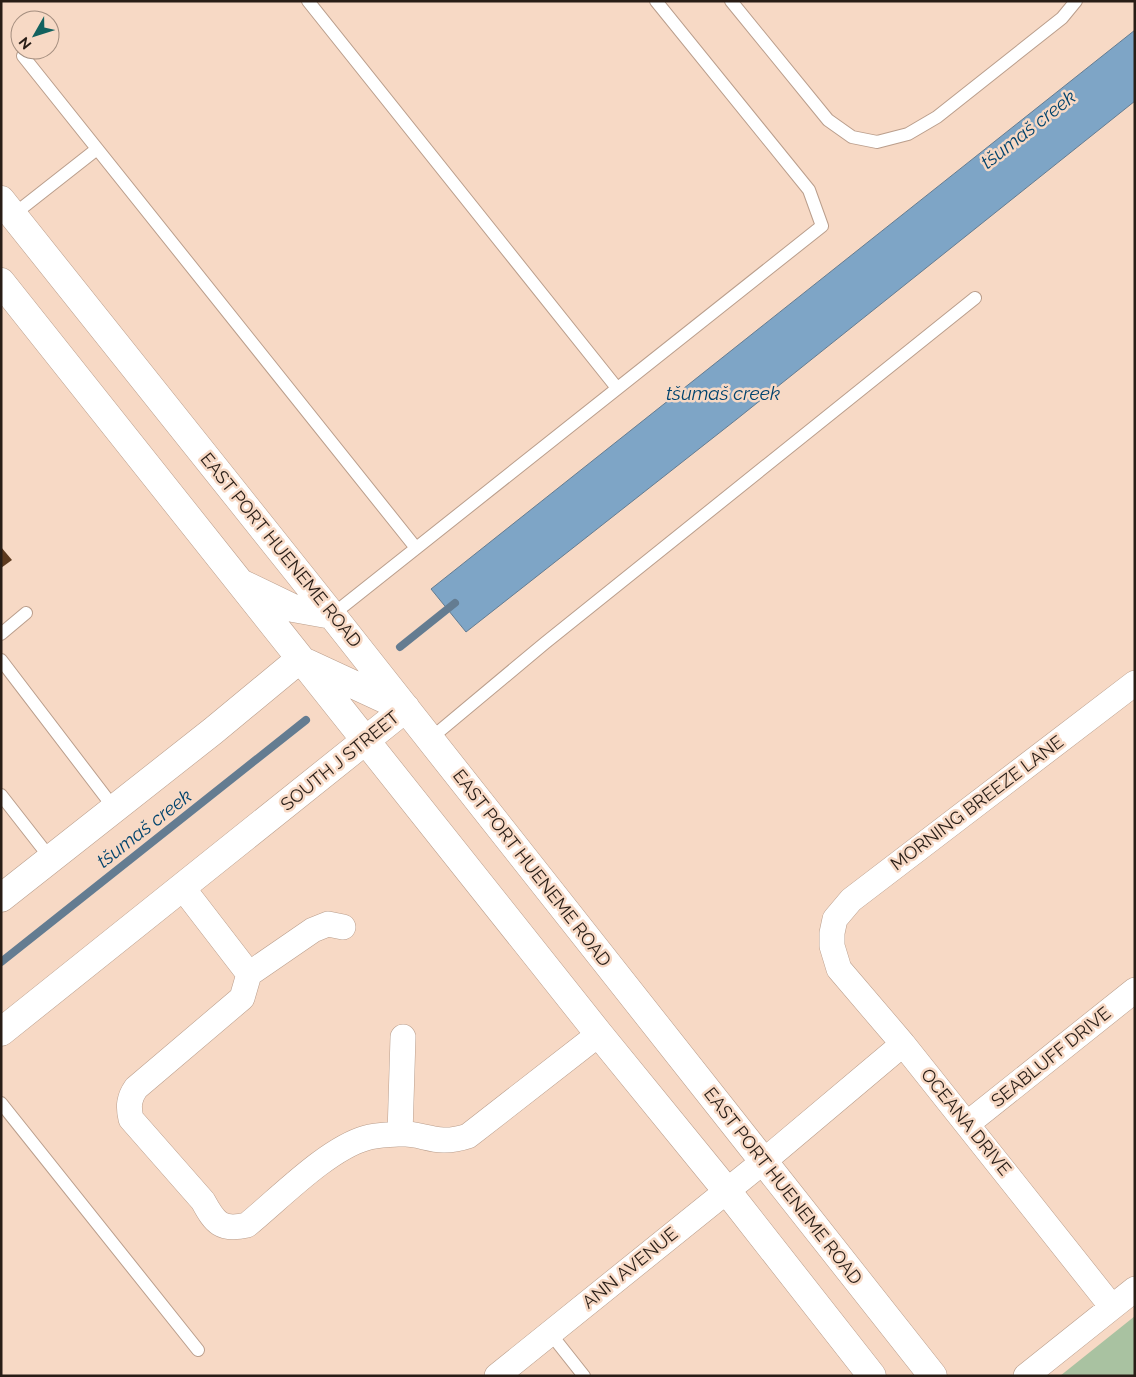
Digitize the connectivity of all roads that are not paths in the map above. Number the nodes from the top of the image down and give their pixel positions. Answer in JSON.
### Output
{"nodes":[{"id":1,"x":308,"y":1,"type":"edge"},
{"id":2,"x":656,"y":1,"type":"edge"},
{"id":3,"x":731,"y":1,"type":"edge"},
{"id":4,"x":1076,"y":1,"type":"edge"},
{"id":5,"x":25,"y":60,"type":"edge"},
{"id":6,"x":97,"y":149,"type":"junction"},
{"id":7,"x":7,"y":208,"type":"edge"},
{"id":8,"x":1,"y":282,"type":"edge"},
{"id":9,"x":975,"y":298,"type":"dead end"},
{"id":10,"x":616,"y":388,"type":"junction"},
{"id":11,"x":416,"y":548,"type":"junction"},
{"id":12,"x":238,"y":581,"type":"junction"},
{"id":13,"x":26,"y":613,"type":"dead end"},
{"id":14,"x":332,"y":614,"type":"junction"},
{"id":15,"x":1,"y":634,"type":"edge"},
{"id":16,"x":1,"y":660,"type":"edge"},
{"id":17,"x":300,"y":660,"type":"junction"},
{"id":18,"x":1135,"y":683,"type":"edge"},
{"id":19,"x":406,"y":708,"type":"junction"},
{"id":20,"x":430,"y":739,"type":"junction"},
{"id":21,"x":367,"y":740,"type":"junction"},
{"id":22,"x":1,"y":795,"type":"edge"},
{"id":23,"x":114,"y":808,"type":"junction"},
{"id":24,"x":51,"y":859,"type":"junction"},
{"id":25,"x":182,"y":887,"type":"junction"},
{"id":26,"x":1,"y":898,"type":"edge"},
{"id":27,"x":343,"y":926,"type":"dead end"},
{"id":28,"x":832,"y":933,"type":"joint"},
{"id":29,"x":249,"y":974,"type":"junction"},
{"id":30,"x":1135,"y":990,"type":"edge"},
{"id":31,"x":1,"y":1032,"type":"edge"},
{"id":32,"x":599,"y":1034,"type":"junction"},
{"id":33,"x":402,"y":1037,"type":"dead end"},
{"id":34,"x":903,"y":1044,"type":"junction"},
{"id":35,"x":1,"y":1103,"type":"edge"},
{"id":36,"x":967,"y":1124,"type":"junction"},
{"id":37,"x":400,"y":1134,"type":"junction"},
{"id":38,"x":764,"y":1161,"type":"junction"},
{"id":39,"x":727,"y":1191,"type":"junction"},
{"id":40,"x":1135,"y":1289,"type":"edge"},
{"id":41,"x":1112,"y":1307,"type":"junction"},
{"id":42,"x":550,"y":1333,"type":"junction"},
{"id":43,"x":198,"y":1350,"type":"dead end"},
{"id":44,"x":497,"y":1376,"type":"edge"},
{"id":45,"x":584,"y":1376,"type":"edge"},
{"id":46,"x":872,"y":1376,"type":"edge"},
{"id":47,"x":934,"y":1376,"type":"edge"},
{"id":48,"x":1026,"y":1376,"type":"edge"}],
"edges":[{"from":1,"to":10,"type":"lane"},
{"from":2,"to":10,"type":"lane"},
{"from":3,"to":4,"type":"lane"},
{"from":5,"to":6,"type":"lane"},
{"from":6,"to":7,"type":"lane"},
{"from":6,"to":11,"type":"lane"},
{"from":7,"to":14,"type":"main road","name":"EAST PORT HUENEME ROAD"},
{"from":8,"to":12,"type":"main road"},
{"from":9,"to":20,"type":"lane"},
{"from":10,"to":11,"type":"lane"},
{"from":11,"to":14,"type":"lane"},
{"from":12,"to":14,"type":"main road"},
{"from":12,"to":17,"type":"main road"},
{"from":13,"to":15,"type":"lane"},
{"from":14,"to":19,"type":"main road","name":"EAST PORT HUENEME ROAD"},
{"from":16,"to":23,"type":"lane"},
{"from":17,"to":19,"type":"main road","name":"SOUTH J STREET"},
{"from":17,"to":21,"type":"main road"},
{"from":17,"to":23,"type":"main road"},
{"from":18,"to":28,"type":"street","name":"MORNING BREEZE LANE"},
{"from":19,"to":20,"type":"main road","name":"EAST PORT HUENEME ROAD"},
{"from":19,"to":21,"type":"main road","name":"SOUTH J STREET"},
{"from":20,"to":38,"type":"main road","name":"EAST PORT HUENEME ROAD"},
{"from":21,"to":25,"type":"main road","name":"SOUTH J STREET"},
{"from":21,"to":32,"type":"main road"},
{"from":22,"to":24,"type":"lane"},
{"from":23,"to":24,"type":"main road"},
{"from":24,"to":26,"type":"main road"},
{"from":25,"to":29,"type":"street"},
{"from":25,"to":31,"type":"main road","name":"SOUTH J STREET"},
{"from":27,"to":29,"type":"street"},
{"from":28,"to":34,"type":"street","name":"OCEANA DRIVE"},
{"from":29,"to":37,"type":"street"},
{"from":30,"to":36,"type":"street","name":"SEABLUFF DRIVE"},
{"from":32,"to":37,"type":"street"},
{"from":32,"to":39,"type":"main road"},
{"from":33,"to":37,"type":"street"},
{"from":34,"to":36,"type":"street","name":"OCEANA DRIVE"},
{"from":34,"to":38,"type":"street","name":"ANN AVENUE"},
{"from":35,"to":43,"type":"lane"},
{"from":36,"to":41,"type":"street","name":"OCEANA DRIVE"},
{"from":38,"to":39,"type":"street","name":"ANN AVENUE"},
{"from":38,"to":47,"type":"main road","name":"EAST PORT HUENEME ROAD"},
{"from":39,"to":42,"type":"street","name":"ANN AVENUE"},
{"from":39,"to":46,"type":"main road"},
{"from":40,"to":41,"type":"street"},
{"from":41,"to":48,"type":"street"},
{"from":42,"to":44,"type":"street","name":"ANN AVENUE"},
{"from":42,"to":45,"type":"lane"}]}
